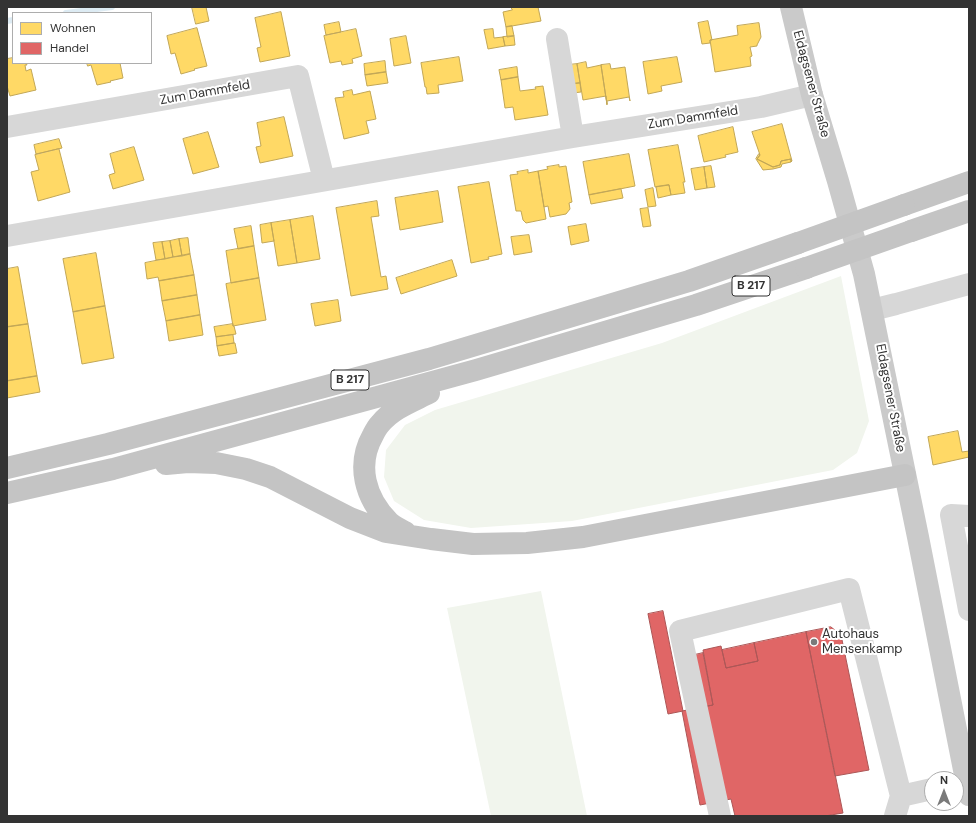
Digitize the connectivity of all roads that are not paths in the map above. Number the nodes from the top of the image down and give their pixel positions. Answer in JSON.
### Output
{"nodes":[{"id":1,"x":790,"y":7,"type":"edge"},
{"id":2,"x":557,"y":39,"type":"dead end"},
{"id":3,"x":812,"y":95,"type":"junction"},
{"id":4,"x":7,"y":127,"type":"edge"},
{"id":5,"x":573,"y":137,"type":"junction"},
{"id":6,"x":324,"y":180,"type":"junction"},
{"id":7,"x":969,"y":182,"type":"edge"},
{"id":8,"x":969,"y":211,"type":"edge"},
{"id":9,"x":7,"y":236,"type":"edge"},
{"id":10,"x":969,"y":284,"type":"edge"},
{"id":11,"x":872,"y":310,"type":"junction"},
{"id":12,"x":476,"y":370,"type":"junction"},
{"id":13,"x":7,"y":468,"type":"edge"},
{"id":14,"x":114,"y":469,"type":"junction"},
{"id":15,"x":905,"y":475,"type":"junction"},
{"id":16,"x":7,"y":493,"type":"edge"},
{"id":17,"x":969,"y":516,"type":"edge"},
{"id":18,"x":431,"y":539,"type":"junction"},
{"id":19,"x":966,"y":580,"type":"edge"},
{"id":20,"x":969,"y":610,"type":"edge"},
{"id":21,"x":965,"y":785,"type":"edge"},
{"id":22,"x":924,"y":793,"type":"edge"},
{"id":23,"x":898,"y":806,"type":"edge"},
{"id":24,"x":720,"y":816,"type":"edge"}],
"edges":[{"from":1,"to":3,"type":"main road","name":"Eldagsener Straße"},
{"from":2,"to":5,"type":"street"},
{"from":3,"to":5,"type":"street","name":"Zum Dammfeld"},
{"from":3,"to":11,"type":"main road","name":"Eldagsener Straße"},
{"from":4,"to":6,"type":"street","name":"Zum Dammfeld"},
{"from":5,"to":6,"type":"street","name":"Zum Dammfeld"},
{"from":6,"to":9,"type":"street","name":"Zum Dammfeld"},
{"from":7,"to":13,"type":"highway","number":"B 217","bridge":true},
{"from":8,"to":12,"type":"highway","number":"B 217","bridge":true},
{"from":10,"to":11,"type":"street"},
{"from":11,"to":15,"type":"main road","name":"Eldagsener Straße"},
{"from":12,"to":14,"type":"highway","number":"B 217"},
{"from":12,"to":18,"type":"highway"},
{"from":14,"to":16,"type":"highway","number":"B 217"},
{"from":14,"to":18,"type":"highway"},
{"from":15,"to":18,"type":"highway"},
{"from":15,"to":21,"type":"main road","name":"Eldagsener Straße"},
{"from":17,"to":19,"type":"street"},
{"from":19,"to":20,"type":"street"},
{"from":22,"to":23,"type":"street"},
{"from":23,"to":24,"type":"street"}]}
